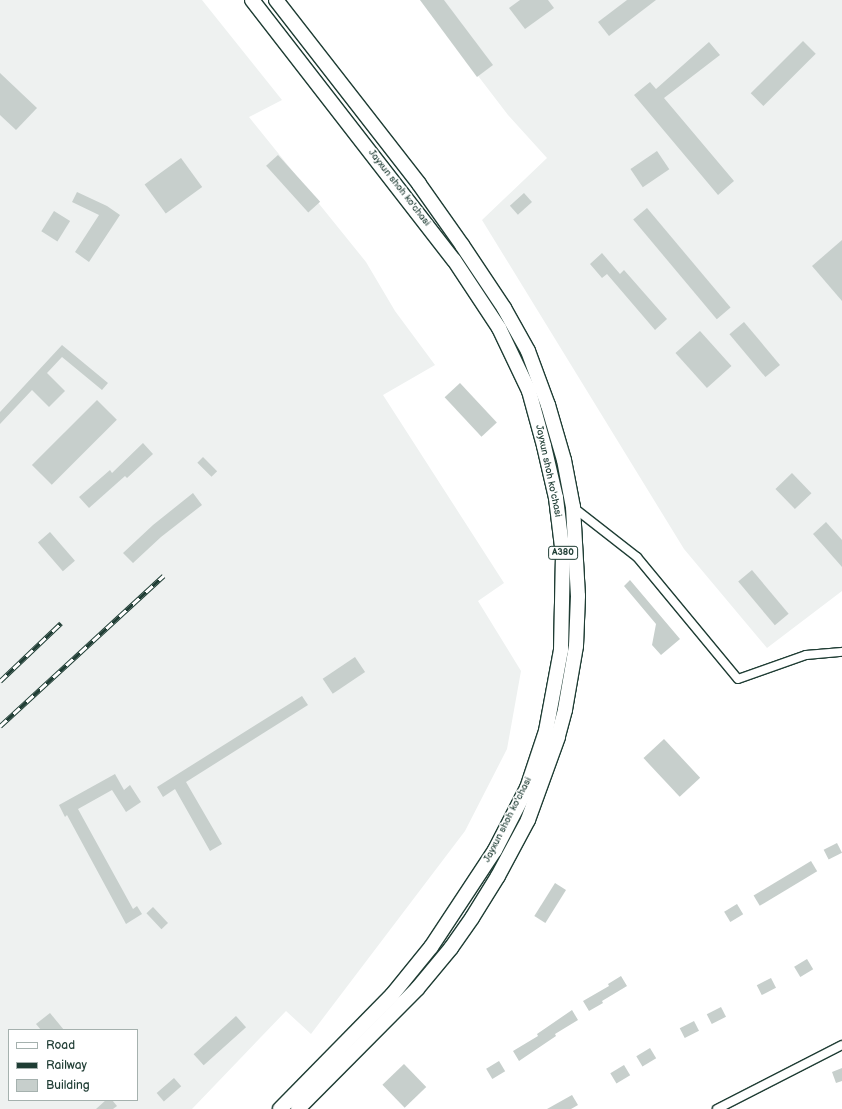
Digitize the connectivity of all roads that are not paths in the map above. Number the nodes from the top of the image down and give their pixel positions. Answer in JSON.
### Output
{"nodes":[{"id":1,"x":276,"y":0,"type":"edge"},
{"id":2,"x":255,"y":1,"type":"edge"},
{"id":3,"x":573,"y":507,"type":"junction"},
{"id":4,"x":842,"y":652,"type":"edge"},
{"id":5,"x":842,"y":1044,"type":"edge"},
{"id":6,"x":280,"y":1109,"type":"edge"},
{"id":7,"x":298,"y":1109,"type":"edge"},
{"id":8,"x":717,"y":1109,"type":"edge"}],
"edges":[{"from":1,"to":3,"type":"highway","name":"Jayxun shoh ko'chasi","number":"A380"},
{"from":2,"to":6,"type":"highway","name":"Jayxun shoh ko'chasi","number":"A380"},
{"from":3,"to":4,"type":"street"},
{"from":3,"to":7,"type":"highway","name":"Jayxun shoh ko'chasi","number":"A380"},
{"from":5,"to":8,"type":"street"}]}
